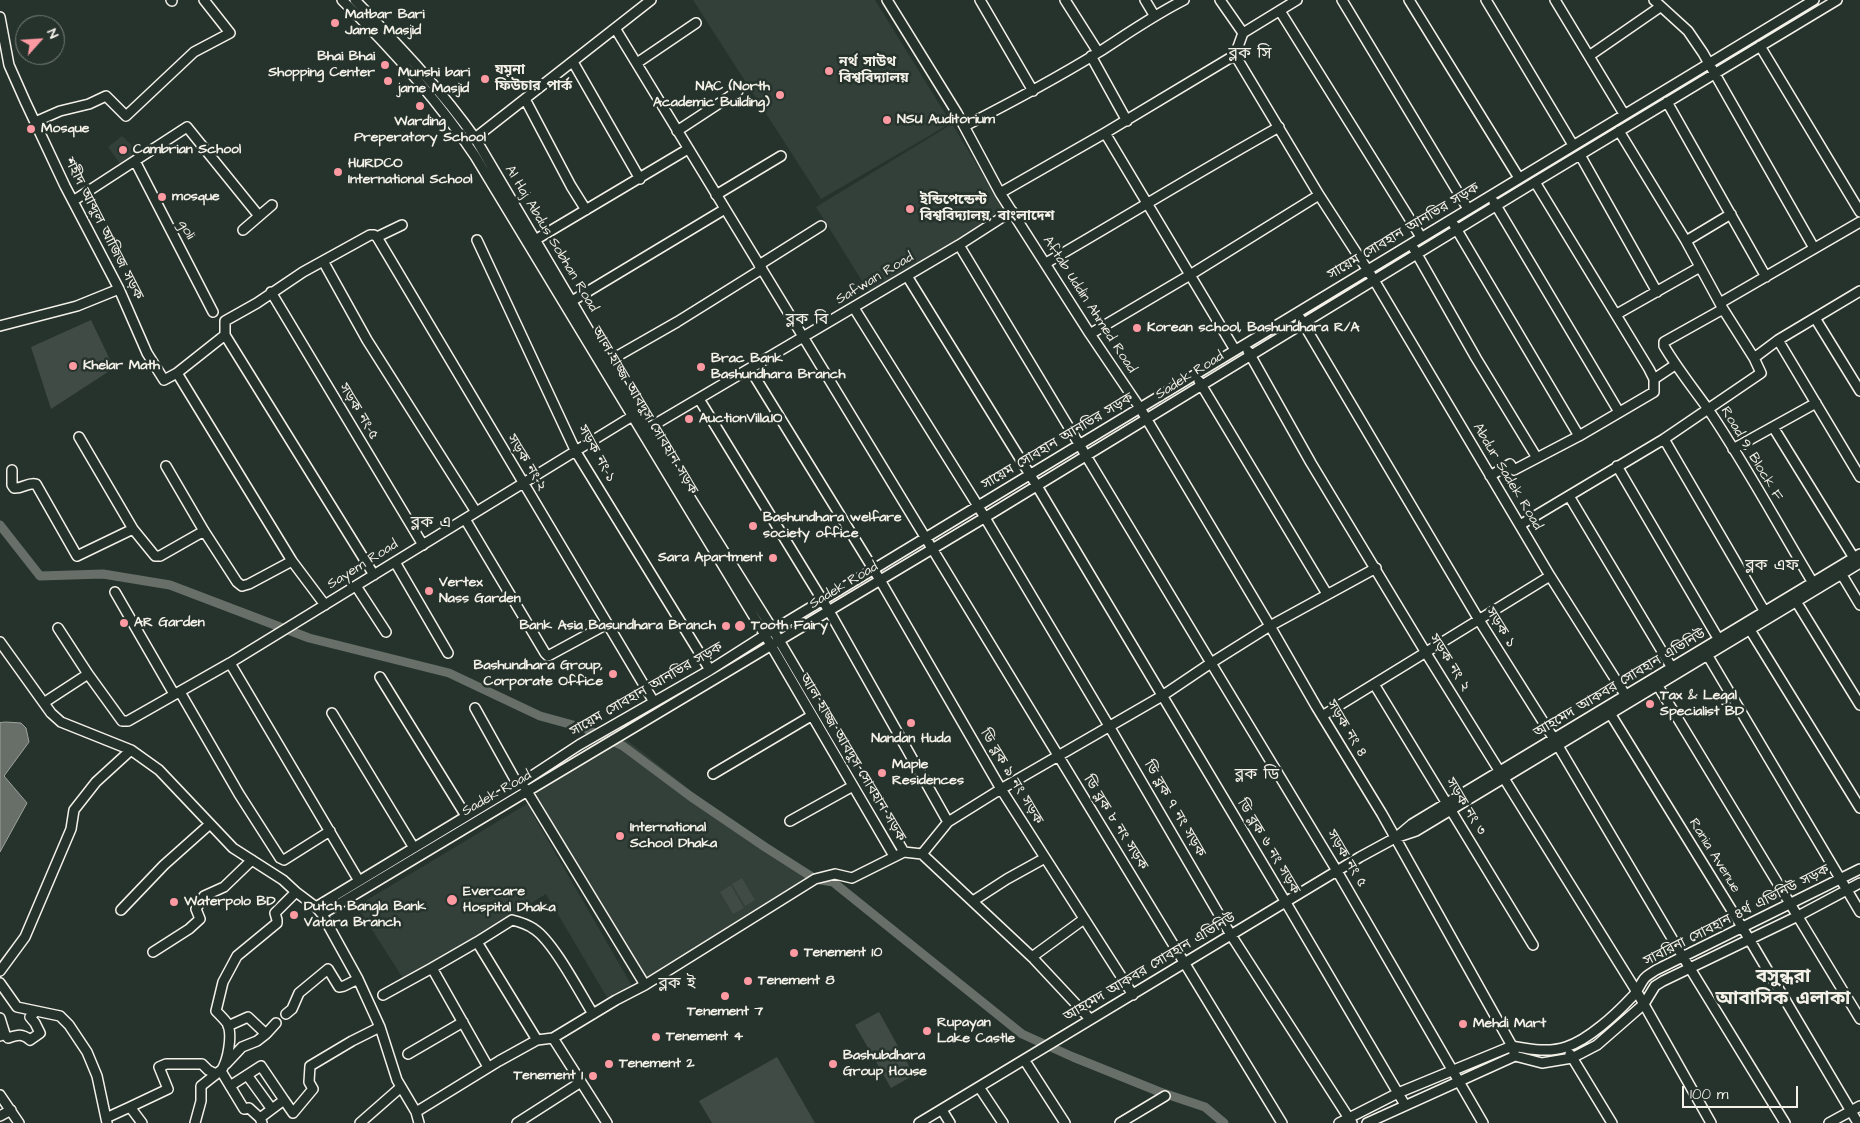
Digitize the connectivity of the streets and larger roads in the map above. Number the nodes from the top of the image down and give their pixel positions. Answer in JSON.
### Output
{"nodes":[{"id":1,"x":204,"y":0,"type":"edge"},
{"id":2,"x":342,"y":0,"type":"edge"},
{"id":3,"x":355,"y":0,"type":"edge"},
{"id":4,"x":651,"y":0,"type":"edge"},
{"id":5,"x":887,"y":0,"type":"edge"},
{"id":6,"x":980,"y":0,"type":"edge"},
{"id":7,"x":1065,"y":0,"type":"edge"},
{"id":8,"x":1145,"y":0,"type":"edge"},
{"id":9,"x":1184,"y":0,"type":"edge"},
{"id":10,"x":1220,"y":0,"type":"edge"},
{"id":11,"x":1342,"y":0,"type":"edge"},
{"id":12,"x":1409,"y":0,"type":"edge"},
{"id":13,"x":1486,"y":0,"type":"edge"},
{"id":14,"x":1654,"y":0,"type":"edge"},
{"id":15,"x":1814,"y":0,"type":"edge"},
{"id":16,"x":1837,"y":0,"type":"edge"},
{"id":17,"x":1295,"y":1,"type":"edge"},
{"id":18,"x":1559,"y":1,"type":"edge"},
{"id":19,"x":1660,"y":7,"type":"junction"},
{"id":20,"x":1280,"y":11,"type":"junction"},
{"id":21,"x":1154,"y":15,"type":"junction"},
{"id":22,"x":0,"y":17,"type":"edge"},
{"id":23,"x":696,"y":23,"type":"dead end"},
{"id":24,"x":615,"y":28,"type":"junction"},
{"id":25,"x":1242,"y":33,"type":"junction"},
{"id":26,"x":1762,"y":45,"type":"junction"},
{"id":27,"x":1095,"y":54,"type":"junction"},
{"id":28,"x":1235,"y":55,"type":"junction"},
{"id":29,"x":1589,"y":56,"type":"junction"},
{"id":30,"x":573,"y":62,"type":"junction"},
{"id":31,"x":1709,"y":63,"type":"junction"},
{"id":32,"x":637,"y":64,"type":"junction"},
{"id":33,"x":1714,"y":73,"type":"junction"},
{"id":34,"x":738,"y":91,"type":"dead end"},
{"id":35,"x":1033,"y":91,"type":"junction"},
{"id":36,"x":525,"y":99,"type":"junction"},
{"id":37,"x":1667,"y":102,"type":"junction"},
{"id":38,"x":1624,"y":114,"type":"junction"},
{"id":39,"x":1127,"y":121,"type":"junction"},
{"id":40,"x":35,"y":122,"type":"junction"},
{"id":41,"x":965,"y":126,"type":"junction"},
{"id":42,"x":1278,"y":127,"type":"junction"},
{"id":43,"x":677,"y":131,"type":"junction"},
{"id":44,"x":1620,"y":131,"type":"junction"},
{"id":45,"x":1105,"y":133,"type":"junction"},
{"id":46,"x":474,"y":138,"type":"junction"},
{"id":47,"x":1573,"y":145,"type":"junction"},
{"id":48,"x":688,"y":148,"type":"junction"},
{"id":49,"x":1580,"y":155,"type":"junction"},
{"id":50,"x":781,"y":156,"type":"dead end"},
{"id":51,"x":135,"y":161,"type":"junction"},
{"id":52,"x":1519,"y":178,"type":"junction"},
{"id":53,"x":640,"y":179,"type":"junction"},
{"id":54,"x":1535,"y":182,"type":"junction"},
{"id":55,"x":1000,"y":193,"type":"junction"},
{"id":56,"x":716,"y":195,"type":"junction"},
{"id":57,"x":1319,"y":195,"type":"junction"},
{"id":58,"x":1490,"y":196,"type":"junction"},
{"id":59,"x":73,"y":201,"type":"junction"},
{"id":60,"x":1149,"y":204,"type":"junction"},
{"id":61,"x":1860,"y":205,"type":"edge"},
{"id":62,"x":1496,"y":206,"type":"junction"},
{"id":63,"x":1468,"y":209,"type":"junction"},
{"id":64,"x":586,"y":210,"type":"junction"},
{"id":65,"x":724,"y":210,"type":"junction"},
{"id":66,"x":1012,"y":211,"type":"junction"},
{"id":67,"x":1860,"y":212,"type":"edge"},
{"id":68,"x":1731,"y":214,"type":"junction"},
{"id":69,"x":1451,"y":219,"type":"junction"},
{"id":70,"x":1860,"y":222,"type":"edge"},
{"id":71,"x":402,"y":225,"type":"dead end"},
{"id":72,"x":821,"y":226,"type":"dead end"},
{"id":73,"x":243,"y":230,"type":"dead end"},
{"id":74,"x":1457,"y":230,"type":"junction"},
{"id":75,"x":377,"y":237,"type":"junction"},
{"id":76,"x":1421,"y":237,"type":"junction"},
{"id":77,"x":477,"y":240,"type":"dead end"},
{"id":78,"x":535,"y":240,"type":"junction"},
{"id":79,"x":1686,"y":241,"type":"junction"},
{"id":80,"x":1411,"y":243,"type":"junction"},
{"id":81,"x":959,"y":245,"type":"junction"},
{"id":82,"x":1814,"y":248,"type":"junction"},
{"id":83,"x":1417,"y":254,"type":"junction"},
{"id":84,"x":323,"y":261,"type":"junction"},
{"id":85,"x":1046,"y":263,"type":"junction"},
{"id":86,"x":760,"y":267,"type":"junction"},
{"id":87,"x":1700,"y":268,"type":"junction"},
{"id":88,"x":1366,"y":270,"type":"junction"},
{"id":89,"x":1190,"y":274,"type":"junction"},
{"id":90,"x":907,"y":276,"type":"junction"},
{"id":91,"x":1766,"y":276,"type":"junction"},
{"id":92,"x":1374,"y":280,"type":"junction"},
{"id":93,"x":119,"y":289,"type":"junction"},
{"id":94,"x":271,"y":292,"type":"junction"},
{"id":95,"x":1657,"y":292,"type":"junction"},
{"id":96,"x":1859,"y":294,"type":"edge"},
{"id":97,"x":572,"y":301,"type":"junction"},
{"id":98,"x":1722,"y":306,"type":"junction"},
{"id":99,"x":854,"y":308,"type":"junction"},
{"id":100,"x":213,"y":312,"type":"dead end"},
{"id":101,"x":1297,"y":313,"type":"junction"},
{"id":102,"x":1617,"y":314,"type":"junction"},
{"id":103,"x":1815,"y":318,"type":"junction"},
{"id":104,"x":1302,"y":323,"type":"junction"},
{"id":105,"x":0,"y":326,"type":"edge"},
{"id":106,"x":1090,"y":334,"type":"junction"},
{"id":107,"x":225,"y":335,"type":"junction"},
{"id":108,"x":803,"y":338,"type":"junction"},
{"id":109,"x":1778,"y":340,"type":"junction"},
{"id":110,"x":1244,"y":344,"type":"junction"},
{"id":111,"x":1235,"y":350,"type":"junction"},
{"id":112,"x":1250,"y":355,"type":"junction"},
{"id":113,"x":1754,"y":358,"type":"junction"},
{"id":114,"x":607,"y":362,"type":"junction"},
{"id":115,"x":1675,"y":365,"type":"junction"},
{"id":116,"x":750,"y":369,"type":"junction"},
{"id":117,"x":177,"y":373,"type":"junction"},
{"id":118,"x":1195,"y":374,"type":"junction"},
{"id":119,"x":1654,"y":379,"type":"junction"},
{"id":120,"x":1201,"y":385,"type":"junction"},
{"id":121,"x":1860,"y":391,"type":"edge"},
{"id":122,"x":699,"y":399,"type":"junction"},
{"id":123,"x":1816,"y":403,"type":"junction"},
{"id":124,"x":1140,"y":408,"type":"junction"},
{"id":125,"x":1708,"y":409,"type":"junction"},
{"id":126,"x":1620,"y":412,"type":"junction"},
{"id":127,"x":631,"y":417,"type":"junction"},
{"id":128,"x":1146,"y":419,"type":"junction"},
{"id":129,"x":1773,"y":427,"type":"junction"},
{"id":130,"x":647,"y":429,"type":"junction"},
{"id":131,"x":1579,"y":436,"type":"junction"},
{"id":132,"x":79,"y":437,"type":"dead end"},
{"id":133,"x":1664,"y":439,"type":"junction"},
{"id":134,"x":1080,"y":444,"type":"junction"},
{"id":135,"x":1733,"y":449,"type":"junction"},
{"id":136,"x":576,"y":452,"type":"junction"},
{"id":137,"x":1086,"y":456,"type":"junction"},
{"id":138,"x":1537,"y":458,"type":"junction"},
{"id":139,"x":166,"y":466,"type":"dead end"},
{"id":140,"x":1617,"y":466,"type":"junction"},
{"id":141,"x":12,"y":470,"type":"dead end"},
{"id":142,"x":1029,"y":475,"type":"junction"},
{"id":143,"x":1490,"y":476,"type":"junction"},
{"id":144,"x":1860,"y":477,"type":"edge"},
{"id":145,"x":522,"y":484,"type":"junction"},
{"id":146,"x":1036,"y":486,"type":"junction"},
{"id":147,"x":1569,"y":496,"type":"junction"},
{"id":148,"x":978,"y":506,"type":"junction"},
{"id":149,"x":476,"y":512,"type":"junction"},
{"id":150,"x":984,"y":518,"type":"junction"},
{"id":151,"x":465,"y":519,"type":"junction"},
{"id":152,"x":1520,"y":525,"type":"junction"},
{"id":153,"x":133,"y":529,"type":"junction"},
{"id":154,"x":204,"y":531,"type":"junction"},
{"id":155,"x":926,"y":537,"type":"junction"},
{"id":156,"x":423,"y":545,"type":"junction"},
{"id":157,"x":933,"y":548,"type":"junction"},
{"id":158,"x":1858,"y":558,"type":"edge"},
{"id":159,"x":292,"y":560,"type":"junction"},
{"id":160,"x":395,"y":562,"type":"junction"},
{"id":161,"x":1376,"y":568,"type":"junction"},
{"id":162,"x":873,"y":569,"type":"junction"},
{"id":163,"x":1840,"y":571,"type":"junction"},
{"id":164,"x":374,"y":575,"type":"junction"},
{"id":165,"x":1550,"y":576,"type":"junction"},
{"id":166,"x":880,"y":580,"type":"junction"},
{"id":167,"x":1813,"y":583,"type":"junction"},
{"id":168,"x":356,"y":586,"type":"junction"},
{"id":169,"x":115,"y":592,"type":"dead end"},
{"id":170,"x":1327,"y":594,"type":"junction"},
{"id":171,"x":1794,"y":598,"type":"junction"},
{"id":172,"x":821,"y":601,"type":"junction"},
{"id":173,"x":325,"y":605,"type":"junction"},
{"id":174,"x":1860,"y":605,"type":"edge"},
{"id":175,"x":829,"y":611,"type":"junction"},
{"id":176,"x":1765,"y":612,"type":"junction"},
{"id":177,"x":1478,"y":620,"type":"junction"},
{"id":178,"x":607,"y":624,"type":"junction"},
{"id":179,"x":1270,"y":626,"type":"junction"},
{"id":180,"x":1748,"y":626,"type":"junction"},
{"id":181,"x":58,"y":628,"type":"dead end"},
{"id":182,"x":386,"y":632,"type":"dead end"},
{"id":183,"x":768,"y":633,"type":"junction"},
{"id":184,"x":1719,"y":640,"type":"junction"},
{"id":185,"x":0,"y":642,"type":"edge"},
{"id":186,"x":774,"y":644,"type":"junction"},
{"id":187,"x":1706,"y":652,"type":"junction"},
{"id":188,"x":448,"y":653,"type":"dead end"},
{"id":189,"x":1426,"y":653,"type":"junction"},
{"id":190,"x":230,"y":663,"type":"junction"},
{"id":191,"x":1211,"y":663,"type":"junction"},
{"id":192,"x":1672,"y":668,"type":"junction"},
{"id":193,"x":710,"y":670,"type":"junction"},
{"id":194,"x":88,"y":674,"type":"junction"},
{"id":195,"x":380,"y":677,"type":"dead end"},
{"id":196,"x":1656,"y":682,"type":"junction"},
{"id":197,"x":1374,"y":684,"type":"junction"},
{"id":198,"x":177,"y":693,"type":"junction"},
{"id":199,"x":1162,"y":696,"type":"junction"},
{"id":200,"x":1626,"y":696,"type":"junction"},
{"id":201,"x":45,"y":702,"type":"junction"},
{"id":202,"x":654,"y":702,"type":"junction"},
{"id":203,"x":1860,"y":705,"type":"edge"},
{"id":204,"x":475,"y":708,"type":"dead end"},
{"id":205,"x":1608,"y":711,"type":"junction"},
{"id":206,"x":332,"y":713,"type":"dead end"},
{"id":207,"x":811,"y":716,"type":"junction"},
{"id":208,"x":1322,"y":716,"type":"junction"},
{"id":209,"x":1109,"y":726,"type":"junction"},
{"id":210,"x":1556,"y":742,"type":"junction"},
{"id":211,"x":131,"y":750,"type":"junction"},
{"id":212,"x":1057,"y":756,"type":"junction"},
{"id":213,"x":713,"y":774,"type":"dead end"},
{"id":214,"x":1503,"y":775,"type":"junction"},
{"id":215,"x":519,"y":783,"type":"junction"},
{"id":216,"x":853,"y":786,"type":"junction"},
{"id":217,"x":1001,"y":789,"type":"junction"},
{"id":218,"x":528,"y":792,"type":"junction"},
{"id":219,"x":1449,"y":807,"type":"junction"},
{"id":220,"x":1860,"y":808,"type":"edge"},
{"id":221,"x":466,"y":816,"type":"junction"},
{"id":222,"x":790,"y":821,"type":"dead end"},
{"id":223,"x":948,"y":822,"type":"junction"},
{"id":224,"x":210,"y":824,"type":"junction"},
{"id":225,"x":330,"y":832,"type":"junction"},
{"id":226,"x":1395,"y":838,"type":"junction"},
{"id":227,"x":414,"y":848,"type":"junction"},
{"id":228,"x":904,"y":852,"type":"junction"},
{"id":229,"x":922,"y":854,"type":"junction"},
{"id":230,"x":894,"y":856,"type":"junction"},
{"id":231,"x":1045,"y":858,"type":"junction"},
{"id":232,"x":252,"y":860,"type":"junction"},
{"id":233,"x":1860,"y":869,"type":"edge"},
{"id":234,"x":1337,"y":871,"type":"junction"},
{"id":235,"x":1840,"y":879,"type":"junction"},
{"id":236,"x":359,"y":881,"type":"junction"},
{"id":237,"x":1860,"y":883,"type":"edge"},
{"id":238,"x":1847,"y":890,"type":"junction"},
{"id":239,"x":296,"y":892,"type":"junction"},
{"id":240,"x":973,"y":901,"type":"junction"},
{"id":241,"x":1285,"y":902,"type":"junction"},
{"id":242,"x":1790,"y":903,"type":"junction"},
{"id":243,"x":121,"y":910,"type":"dead end"},
{"id":244,"x":319,"y":911,"type":"junction"},
{"id":245,"x":1860,"y":912,"type":"edge"},
{"id":246,"x":1798,"y":916,"type":"junction"},
{"id":247,"x":1084,"y":919,"type":"junction"},
{"id":248,"x":1742,"y":928,"type":"junction"},
{"id":249,"x":1231,"y":935,"type":"junction"},
{"id":250,"x":1749,"y":939,"type":"junction"},
{"id":251,"x":477,"y":942,"type":"junction"},
{"id":252,"x":1533,"y":945,"type":"dead end"},
{"id":253,"x":154,"y":952,"type":"dead end"},
{"id":254,"x":1683,"y":956,"type":"junction"},
{"id":255,"x":1032,"y":957,"type":"junction"},
{"id":256,"x":1185,"y":963,"type":"junction"},
{"id":257,"x":432,"y":968,"type":"junction"},
{"id":258,"x":1690,"y":968,"type":"junction"},
{"id":259,"x":0,"y":971,"type":"edge"},
{"id":260,"x":358,"y":979,"type":"junction"},
{"id":261,"x":0,"y":983,"type":"edge"},
{"id":262,"x":645,"y":985,"type":"junction"},
{"id":263,"x":1637,"y":992,"type":"junction"},
{"id":264,"x":1133,"y":994,"type":"junction"},
{"id":265,"x":383,"y":995,"type":"dead end"},
{"id":266,"x":1644,"y":1004,"type":"junction"},
{"id":267,"x":35,"y":1012,"type":"junction"},
{"id":268,"x":286,"y":1014,"type":"dead end"},
{"id":269,"x":593,"y":1014,"type":"junction"},
{"id":270,"x":0,"y":1018,"type":"edge"},
{"id":271,"x":1090,"y":1019,"type":"junction"},
{"id":272,"x":1860,"y":1020,"type":"edge"},
{"id":273,"x":463,"y":1022,"type":"junction"},
{"id":274,"x":276,"y":1023,"type":"dead end"},
{"id":275,"x":228,"y":1026,"type":"junction"},
{"id":276,"x":380,"y":1027,"type":"junction"},
{"id":277,"x":266,"y":1034,"type":"junction"},
{"id":278,"x":3,"y":1035,"type":"edge"},
{"id":279,"x":553,"y":1038,"type":"junction"},
{"id":280,"x":537,"y":1040,"type":"junction"},
{"id":281,"x":1512,"y":1046,"type":"junction"},
{"id":282,"x":1566,"y":1047,"type":"junction"},
{"id":283,"x":408,"y":1054,"type":"dead end"},
{"id":284,"x":1515,"y":1056,"type":"junction"},
{"id":285,"x":1572,"y":1058,"type":"junction"},
{"id":286,"x":1025,"y":1061,"type":"junction"},
{"id":287,"x":488,"y":1067,"type":"junction"},
{"id":288,"x":220,"y":1070,"type":"junction"},
{"id":289,"x":1453,"y":1071,"type":"junction"},
{"id":290,"x":247,"y":1075,"type":"junction"},
{"id":291,"x":581,"y":1082,"type":"junction"},
{"id":292,"x":1460,"y":1082,"type":"junction"},
{"id":293,"x":230,"y":1086,"type":"junction"},
{"id":294,"x":400,"y":1087,"type":"junction"},
{"id":295,"x":979,"y":1087,"type":"junction"},
{"id":296,"x":1398,"y":1093,"type":"junction"},
{"id":297,"x":0,"y":1094,"type":"edge"},
{"id":298,"x":1165,"y":1096,"type":"dead end"},
{"id":299,"x":284,"y":1100,"type":"junction"},
{"id":300,"x":1405,"y":1105,"type":"junction"},
{"id":301,"x":1860,"y":1106,"type":"edge"},
{"id":302,"x":130,"y":1107,"type":"junction"},
{"id":303,"x":271,"y":1108,"type":"junction"},
{"id":304,"x":11,"y":1110,"type":"junction"},
{"id":305,"x":942,"y":1110,"type":"junction"},
{"id":306,"x":1851,"y":1111,"type":"junction"},
{"id":307,"x":416,"y":1112,"type":"junction"},
{"id":308,"x":0,"y":1116,"type":"edge"},
{"id":309,"x":106,"y":1120,"type":"edge"},
{"id":310,"x":261,"y":1121,"type":"edge"},
{"id":311,"x":1350,"y":1121,"type":"edge"},
{"id":312,"x":19,"y":1123,"type":"edge"},
{"id":313,"x":142,"y":1123,"type":"edge"},
{"id":314,"x":195,"y":1123,"type":"edge"},
{"id":315,"x":360,"y":1123,"type":"edge"},
{"id":316,"x":419,"y":1123,"type":"edge"},
{"id":317,"x":517,"y":1123,"type":"edge"},
{"id":318,"x":607,"y":1123,"type":"edge"},
{"id":319,"x":919,"y":1123,"type":"edge"},
{"id":320,"x":950,"y":1123,"type":"edge"},
{"id":321,"x":1003,"y":1123,"type":"edge"},
{"id":322,"x":1065,"y":1123,"type":"edge"},
{"id":323,"x":1120,"y":1123,"type":"edge"},
{"id":324,"x":1282,"y":1123,"type":"edge"},
{"id":325,"x":1340,"y":1123,"type":"edge"},
{"id":326,"x":1367,"y":1123,"type":"edge"},
{"id":327,"x":1483,"y":1123,"type":"edge"},
{"id":328,"x":1612,"y":1123,"type":"edge"},
{"id":329,"x":1711,"y":1123,"type":"edge"},
{"id":330,"x":1785,"y":1123,"type":"edge"},
{"id":331,"x":1829,"y":1123,"type":"edge"},
{"id":332,"x":1858,"y":1123,"type":"edge"}],
"edges":[{"from":1,"to":40,"type":"street"},
{"from":2,"to":127,"type":"street","name":"আল হাজ্জ আবদুস সোবহান সড়ক"},
{"from":3,"to":46,"type":"street","name":"Al Haj Abdus Sobhan Road"},
{"from":4,"to":24,"type":"street"},
{"from":5,"to":41,"type":"street","name":"Aftab Uddin Ahmed Road"},
{"from":6,"to":35,"type":"street"},
{"from":7,"to":27,"type":"street"},
{"from":8,"to":21,"type":"street"},
{"from":9,"to":21,"type":"street"},
{"from":10,"to":25,"type":"street"},
{"from":11,"to":63,"type":"street"},
{"from":12,"to":52,"type":"street"},
{"from":13,"to":47,"type":"street"},
{"from":14,"to":19,"type":"street"},
{"from":15,"to":31,"type":"street","name":"সায়েম সোবহান আনভির সড়ক"},
{"from":16,"to":26,"type":"street","name":"সায়েম সোবহান আনভির সড়ক"},
{"from":17,"to":20,"type":"street"},
{"from":18,"to":29,"type":"street"},
{"from":19,"to":29,"type":"street"},
{"from":19,"to":31,"type":"street"},
{"from":20,"to":25,"type":"street"},
{"from":20,"to":76,"type":"street"},
{"from":21,"to":27,"type":"street"},
{"from":22,"to":40,"type":"street","name":"শহীদ আব্দুল আজিজ সড়ক"},
{"from":23,"to":32,"type":"street"},
{"from":24,"to":30,"type":"street"},
{"from":24,"to":32,"type":"street","name":"ডি ব্লক ৮ নং সড়ক"},
{"from":25,"to":28,"type":"street"},
{"from":26,"to":33,"type":"street","name":"সায়েম সোবহান আনভির সড়ক"},
{"from":26,"to":61,"type":"street"},
{"from":26,"to":67,"type":"street"},
{"from":27,"to":35,"type":"street"},
{"from":27,"to":39,"type":"street"},
{"from":28,"to":39,"type":"street"},
{"from":28,"to":42,"type":"street","name":"Abdur Sadek Road"},
{"from":29,"to":38,"type":"street"},
{"from":30,"to":36,"type":"street"},
{"from":30,"to":53,"type":"street"},
{"from":31,"to":33,"type":"street"},
{"from":31,"to":38,"type":"street","name":"সায়েম সোবহান আনভির সড়ক"},
{"from":32,"to":43,"type":"street","name":"ডি ব্লক ৮ নং সড়ক"},
{"from":33,"to":37,"type":"street","name":"সায়েম সোবহান আনভির সড়ক"},
{"from":33,"to":82,"type":"street"},
{"from":34,"to":43,"type":"street"},
{"from":35,"to":41,"type":"street"},
{"from":36,"to":46,"type":"street"},
{"from":36,"to":64,"type":"street"},
{"from":37,"to":44,"type":"street","name":"সায়েম সোবহান আনভির সড়ক"},
{"from":37,"to":68,"type":"street"},
{"from":38,"to":47,"type":"street","name":"সায়েম সোবহান আনভির সড়ক"},
{"from":39,"to":45,"type":"street"},
{"from":40,"to":59,"type":"street","name":"শহীদ আব্দুল আজিজ সড়ক"},
{"from":41,"to":55,"type":"street","name":"Aftab Uddin Ahmed Road"},
{"from":42,"to":57,"type":"street","name":"Abdur Sadek Road"},
{"from":42,"to":60,"type":"street"},
{"from":43,"to":48,"type":"street","name":"ডি ব্লক ৮ নং সড়ক"},
{"from":44,"to":49,"type":"street","name":"সায়েম সোবহান আনভির সড়ক"},
{"from":44,"to":79,"type":"street"},
{"from":45,"to":55,"type":"street"},
{"from":45,"to":60,"type":"street"},
{"from":46,"to":78,"type":"street","name":"Al Haj Abdus Sobhan Road"},
{"from":47,"to":52,"type":"street","name":"সায়েম সোবহান আনভির সড়ক"},
{"from":48,"to":53,"type":"street"},
{"from":48,"to":56,"type":"street","name":"ডি ব্লক ৮ নং সড়ক"},
{"from":49,"to":54,"type":"street","name":"সায়েম সোবহান আনভির সড়ক"},
{"from":49,"to":95,"type":"street"},
{"from":50,"to":56,"type":"street"},
{"from":51,"to":59,"type":"street"},
{"from":51,"to":73,"type":"street"},
{"from":51,"to":100,"type":"street","name":"goli"},
{"from":52,"to":58,"type":"street","name":"সায়েম সোবহান আনভির সড়ক"},
{"from":53,"to":64,"type":"street"},
{"from":54,"to":62,"type":"street","name":"সায়েম সোবহান আনভির সড়ক"},
{"from":54,"to":102,"type":"street"},
{"from":55,"to":66,"type":"street","name":"Aftab Uddin Ahmed Road"},
{"from":56,"to":65,"type":"street","name":"ডি ব্লক ৮ নং সড়ক"},
{"from":57,"to":88,"type":"street","name":"Abdur Sadek Road"},
{"from":57,"to":89,"type":"street"},
{"from":58,"to":62,"type":"street"},
{"from":58,"to":63,"type":"street","name":"সায়েম সোবহান আনভির সড়ক"},
{"from":59,"to":93,"type":"street","name":"শহীদ আব্দুল আজিজ সড়ক"},
{"from":60,"to":85,"type":"street"},
{"from":60,"to":89,"type":"street"},
{"from":62,"to":74,"type":"street","name":"সায়েম সোবহান আনভির সড়ক"},
{"from":62,"to":126,"type":"street"},
{"from":63,"to":69,"type":"street","name":"সায়েম সোবহান আনভির সড়ক"},
{"from":64,"to":78,"type":"street"},
{"from":65,"to":86,"type":"street","name":"ডি ব্লক ৮ নং সড়ক"},
{"from":65,"to":97,"type":"street"},
{"from":66,"to":81,"type":"street","name":"Safwan Road"},
{"from":66,"to":85,"type":"street","name":"Aftab Uddin Ahmed Road"},
{"from":68,"to":79,"type":"street"},
{"from":68,"to":91,"type":"street"},
{"from":69,"to":74,"type":"street"},
{"from":69,"to":76,"type":"street","name":"সায়েম সোবহান আনভির সড়ক"},
{"from":70,"to":82,"type":"street"},
{"from":71,"to":75,"type":"street"},
{"from":72,"to":86,"type":"street"},
{"from":74,"to":83,"type":"street","name":"সায়েম সোবহান আনভির সড়ক"},
{"from":74,"to":131,"type":"street"},
{"from":75,"to":84,"type":"street"},
{"from":75,"to":145,"type":"street","name":"সড়ক নং-২"},
{"from":76,"to":80,"type":"street","name":"সায়েম সোবহান আনভির সড়ক"},
{"from":77,"to":136,"type":"street","name":"সড়ক নং-১"},
{"from":78,"to":97,"type":"street","name":"Al Haj Abdus Sobhan Road"},
{"from":79,"to":87,"type":"street"},
{"from":80,"to":83,"type":"street"},
{"from":80,"to":88,"type":"street","name":"সায়েম সোবহান আনভির সড়ক"},
{"from":81,"to":90,"type":"street","name":"Safwan Road"},
{"from":81,"to":134,"type":"street","name":"সড়ক নং ৫"},
{"from":82,"to":91,"type":"street"},
{"from":83,"to":92,"type":"street","name":"সায়েম সোবহান আনভির সড়ক"},
{"from":83,"to":138,"type":"street"},
{"from":84,"to":94,"type":"street"},
{"from":84,"to":149,"type":"street"},
{"from":85,"to":106,"type":"street","name":"Aftab Uddin Ahmed Road"},
{"from":86,"to":108,"type":"street","name":"ডি ব্লক ৮ নং সড়ক"},
{"from":86,"to":114,"type":"street"},
{"from":87,"to":95,"type":"street"},
{"from":87,"to":98,"type":"street"},
{"from":88,"to":92,"type":"street","name":"Abdur Sadek Road"},
{"from":88,"to":101,"type":"street","name":"সায়েম সোবহান আনভির সড়ক"},
{"from":89,"to":106,"type":"street"},
{"from":89,"to":111,"type":"street"},
{"from":90,"to":99,"type":"street","name":"Safwan Road"},
{"from":90,"to":142,"type":"street","name":"ডি ব্লক ৬ নং সড়ক"},
{"from":91,"to":98,"type":"street"},
{"from":92,"to":104,"type":"street","name":"সায়েম সোবহান আনভির সড়ক"},
{"from":92,"to":143,"type":"street","name":"Abdur Sadek Road"},
{"from":93,"to":105,"type":"street"},
{"from":93,"to":117,"type":"street","name":"শহীদ আব্দুল আজিজ সড়ক"},
{"from":94,"to":107,"type":"street"},
{"from":94,"to":156,"type":"street","name":"সড়ক নং-৫"},
{"from":95,"to":102,"type":"street"},
{"from":96,"to":103,"type":"street"},
{"from":97,"to":114,"type":"street","name":"Al Haj Abdus Sobhan Road"},
{"from":98,"to":113,"type":"street"},
{"from":98,"to":115,"type":"street","name":"Road 9, Block F"},
{"from":99,"to":108,"type":"street","name":"Safwan Road"},
{"from":99,"to":148,"type":"street","name":"ডি ব্লক ৭ নং সড়ক"},
{"from":101,"to":104,"type":"street","name":"সড়ক ১"},
{"from":101,"to":110,"type":"street","name":"সায়েম সোবহান আনভির সড়ক"},
{"from":102,"to":119,"type":"street"},
{"from":103,"to":109,"type":"street"},
{"from":103,"to":121,"type":"street"},
{"from":104,"to":112,"type":"street","name":"সায়েম সোবহান আনভির সড়ক"},
{"from":104,"to":177,"type":"street","name":"সড়ক ১"},
{"from":106,"to":124,"type":"street","name":"Aftab Uddin Ahmed Road"},
{"from":107,"to":117,"type":"street"},
{"from":107,"to":164,"type":"street"},
{"from":108,"to":116,"type":"street","name":"Safwan Road"},
{"from":108,"to":155,"type":"street","name":"ডি ব্লক ৮ নং সড়ক"},
{"from":109,"to":113,"type":"street"},
{"from":109,"to":123,"type":"street"},
{"from":110,"to":111,"type":"street","name":"সায়েম সোবহান আনভির সড়ক"},
{"from":110,"to":112,"type":"street","name":"সড়ক নং ২"},
{"from":111,"to":118,"type":"street","name":"সায়েম সোবহান আনভির সড়ক"},
{"from":112,"to":120,"type":"street","name":"Sadek Road"},
{"from":112,"to":161,"type":"street","name":"সড়ক নং ২"},
{"from":113,"to":125,"type":"street"},
{"from":114,"to":130,"type":"street","name":"Al Haj Abdus Sobhan Road"},
{"from":115,"to":119,"type":"street"},
{"from":115,"to":125,"type":"street","name":"Road 9, Block F"},
{"from":116,"to":122,"type":"street","name":"Safwan Road"},
{"from":116,"to":162,"type":"street","name":"ডি ব্লক ৯ নং সড়ক"},
{"from":117,"to":159,"type":"street"},
{"from":118,"to":120,"type":"street"},
{"from":118,"to":124,"type":"street","name":"সায়েম সোবহান আনভির সড়ক"},
{"from":119,"to":126,"type":"street"},
{"from":120,"to":128,"type":"street","name":"Sadek Road"},
{"from":120,"to":170,"type":"street"},
{"from":122,"to":130,"type":"street","name":"Safwan Road"},
{"from":122,"to":172,"type":"street"},
{"from":123,"to":129,"type":"street"},
{"from":123,"to":144,"type":"street"},
{"from":124,"to":128,"type":"street","name":"Aftab Uddin Ahmed Road"},
{"from":124,"to":134,"type":"street","name":"সায়েম সোবহান আনভির সড়ক"},
{"from":125,"to":133,"type":"street"},
{"from":125,"to":135,"type":"street","name":"Road 9, Block F"},
{"from":126,"to":131,"type":"street"},
{"from":127,"to":136,"type":"street","name":"Sayem Road"},
{"from":127,"to":183,"type":"street","name":"আল হাজ্জ আবদুস সোবহান সড়ক"},
{"from":128,"to":137,"type":"street","name":"Sadek Road"},
{"from":128,"to":179,"type":"street","name":"সড়ক নং ৪"},
{"from":129,"to":135,"type":"street"},
{"from":129,"to":158,"type":"street"},
{"from":130,"to":183,"type":"street","name":"Al Haj Abdus Sobhan Road"},
{"from":131,"to":138,"type":"street"},
{"from":132,"to":153,"type":"street"},
{"from":133,"to":140,"type":"street"},
{"from":133,"to":176,"type":"street"},
{"from":134,"to":137,"type":"street","name":"সড়ক নং ৫"},
{"from":134,"to":142,"type":"street","name":"সায়েম সোবহান আনভির সড়ক"},
{"from":135,"to":167,"type":"street","name":"Road 9, Block F"},
{"from":136,"to":145,"type":"street","name":"Sayem Road"},
{"from":136,"to":193,"type":"street","name":"সড়ক নং-১"},
{"from":137,"to":146,"type":"street","name":"Sadek Road"},
{"from":137,"to":191,"type":"street","name":"সড়ক নং ৫"},
{"from":138,"to":143,"type":"street"},
{"from":139,"to":154,"type":"street"},
{"from":140,"to":147,"type":"street"},
{"from":140,"to":184,"type":"street"},
{"from":141,"to":153,"type":"street"},
{"from":142,"to":146,"type":"street","name":"ডি ব্লক ৬ নং সড়ক"},
{"from":142,"to":148,"type":"street","name":"সায়েম সোবহান আনভির সড়ক"},
{"from":143,"to":152,"type":"street","name":"Abdur Sadek Road"},
{"from":145,"to":149,"type":"street","name":"Sayem Road"},
{"from":145,"to":178,"type":"street","name":"সড়ক নং-২"},
{"from":146,"to":150,"type":"street","name":"Sadek Road"},
{"from":146,"to":199,"type":"street","name":"ডি ব্লক ৬ নং সড়ক"},
{"from":147,"to":152,"type":"street"},
{"from":147,"to":192,"type":"street"},
{"from":148,"to":150,"type":"street","name":"ডি ব্লক ৭ নং সড়ক"},
{"from":148,"to":155,"type":"street","name":"সায়েম সোবহান আনভির সড়ক"},
{"from":149,"to":151,"type":"street","name":"Sayem Road"},
{"from":150,"to":157,"type":"street","name":"Sadek Road"},
{"from":150,"to":209,"type":"street","name":"ডি ব্লক ৭ নং সড়ক"},
{"from":151,"to":156,"type":"street","name":"Sayem Road"},
{"from":151,"to":178,"type":"street"},
{"from":152,"to":165,"type":"street","name":"Abdur Sadek Road"},
{"from":153,"to":154,"type":"street"},
{"from":154,"to":159,"type":"street"},
{"from":155,"to":157,"type":"street","name":"ডি ব্লক ৮ নং সড়ক"},
{"from":155,"to":162,"type":"street","name":"সায়েম সোবহান আনভির সড়ক"},
{"from":156,"to":160,"type":"street","name":"Sayem Road"},
{"from":157,"to":166,"type":"street","name":"Sadek Road"},
{"from":157,"to":212,"type":"street","name":"ডি ব্লক ৮ নং সড়ক"},
{"from":158,"to":163,"type":"street","name":"আহমেদ আকবর সোবহান এভিনিউ"},
{"from":159,"to":173,"type":"street"},
{"from":160,"to":164,"type":"street","name":"Sayem Road"},
{"from":160,"to":188,"type":"street"},
{"from":161,"to":170,"type":"street"},
{"from":161,"to":189,"type":"street","name":"সড়ক নং ২"},
{"from":162,"to":166,"type":"street","name":"ডি ব্লক ৯ নং সড়ক"},
{"from":162,"to":172,"type":"street","name":"সায়েম সোবহান আনভির সড়ক"},
{"from":163,"to":167,"type":"street","name":"আহমেদ আকবর সোবহান এভিনিউ"},
{"from":163,"to":171,"type":"street","name":"আহমেদ আকবর সোবহান এভিনিউ"},
{"from":163,"to":174,"type":"street"},
{"from":164,"to":168,"type":"street","name":"Sayem Road"},
{"from":165,"to":177,"type":"street"},
{"from":165,"to":200,"type":"street","name":"Abdur Sadek Road"},
{"from":166,"to":175,"type":"street","name":"Sadek Road"},
{"from":166,"to":217,"type":"street","name":"ডি ব্লক ৯ নং সড়ক"},
{"from":167,"to":171,"type":"street","name":"আহমেদ আকবর সোবহান এভিনিউ"},
{"from":168,"to":173,"type":"street","name":"Sayem Road"},
{"from":168,"to":182,"type":"street"},
{"from":169,"to":198,"type":"street"},
{"from":170,"to":179,"type":"street"},
{"from":171,"to":176,"type":"street","name":"আহমেদ আকবর সোবহান এভিনিউ"},
{"from":171,"to":180,"type":"street","name":"আহমেদ আকবর সোবহান এভিনিউ"},
{"from":171,"to":203,"type":"street"},
{"from":172,"to":175,"type":"street"},
{"from":172,"to":183,"type":"street","name":"সায়েম সোবহান আনভির সড়ক"},
{"from":173,"to":190,"type":"street","name":"Sayem Road"},
{"from":175,"to":186,"type":"street","name":"Sadek Road"},
{"from":175,"to":223,"type":"street"},
{"from":176,"to":180,"type":"street","name":"আহমেদ আকবর সোবহান এভিনিউ"},
{"from":177,"to":189,"type":"street"},
{"from":177,"to":210,"type":"street","name":"সড়ক ১"},
{"from":178,"to":202,"type":"street","name":"সড়ক নং-২"},
{"from":179,"to":191,"type":"street"},
{"from":179,"to":208,"type":"street","name":"সড়ক নং ৪"},
{"from":180,"to":184,"type":"street","name":"আহমেদ আকবর সোবহান এভিনিউ"},
{"from":180,"to":187,"type":"street","name":"আহমেদ আকবর সোবহান এভিনিউ"},
{"from":180,"to":220,"type":"street"},
{"from":181,"to":194,"type":"street"},
{"from":183,"to":186,"type":"street","name":"Al Haj Abdus Sobhan Road"},
{"from":183,"to":193,"type":"street","name":"সায়েম সোবহান আনভির সড়ক"},
{"from":184,"to":187,"type":"street","name":"আহমেদ আকবর সোবহান এভিনিউ"},
{"from":185,"to":201,"type":"street"},
{"from":186,"to":207,"type":"street","name":"আল হাজ্জ আবদুস সোবহান সড়ক"},
{"from":186,"to":218,"type":"street","name":"Sadek Road"},
{"from":186,"to":228,"type":"street","name":"Al Haj Abdus Sobhan Road"},
{"from":187,"to":192,"type":"street","name":"আহমেদ আকবর সোবহান এভিনিউ"},
{"from":187,"to":196,"type":"street","name":"আহমেদ আকবর সোবহান এভিনিউ"},
{"from":187,"to":235,"type":"street"},
{"from":189,"to":197,"type":"street"},
{"from":189,"to":214,"type":"street","name":"সড়ক নং ২"},
{"from":190,"to":198,"type":"street","name":"Sayem Road"},
{"from":190,"to":225,"type":"street"},
{"from":191,"to":199,"type":"street"},
{"from":191,"to":234,"type":"street","name":"সড়ক নং ৫"},
{"from":192,"to":196,"type":"street","name":"আহমেদ আকবর সোবহান এভিনিউ"},
{"from":193,"to":202,"type":"street","name":"সায়েম সোবহান আনভির সড়ক"},
{"from":194,"to":198,"type":"street","name":"Sayem Road"},
{"from":194,"to":201,"type":"street"},
{"from":195,"to":221,"type":"street"},
{"from":196,"to":200,"type":"street","name":"আহমেদ আকবর সোবহান এভিনিউ"},
{"from":196,"to":205,"type":"street","name":"আহমেদ আকবর সোবহান এভিনিউ"},
{"from":196,"to":242,"type":"street"},
{"from":197,"to":208,"type":"street"},
{"from":197,"to":219,"type":"street","name":"সড়ক নং ৩"},
{"from":198,"to":225,"type":"street"},
{"from":199,"to":209,"type":"street"},
{"from":199,"to":241,"type":"street","name":"ডি ব্লক ৬ নং সড়ক"},
{"from":200,"to":205,"type":"street","name":"আহমেদ আকবর সোবহান এভিনিউ"},
{"from":201,"to":211,"type":"street"},
{"from":202,"to":215,"type":"street","name":"সায়েম সোবহান আনভির সড়ক"},
{"from":204,"to":215,"type":"street"},
{"from":205,"to":210,"type":"street","name":"আহমেদ আকবর সোবহান এভিনিউ"},
{"from":205,"to":248,"type":"street","name":"Rania Avenue"},
{"from":206,"to":227,"type":"street"},
{"from":207,"to":213,"type":"street"},
{"from":207,"to":216,"type":"street","name":"আল হাজ্জ আবদুস সোবহান সড়ক"},
{"from":208,"to":226,"type":"street","name":"সড়ক নং ৪"},
{"from":209,"to":212,"type":"street"},
{"from":209,"to":249,"type":"street","name":"ডি ব্লক ৭ নং সড়ক"},
{"from":210,"to":214,"type":"street","name":"আহমেদ আকবর সোবহান এভিনিউ"},
{"from":210,"to":254,"type":"street","name":"সড়ক ১"},
{"from":211,"to":224,"type":"street"},
{"from":211,"to":259,"type":"street"},
{"from":212,"to":217,"type":"street"},
{"from":212,"to":256,"type":"street","name":"ডি ব্লক ৮ নং সড়ক"},
{"from":214,"to":219,"type":"street","name":"আহমেদ আকবর সোবহান এভিনিউ"},
{"from":214,"to":263,"type":"street","name":"সড়ক নং ২"},
{"from":215,"to":218,"type":"street"},
{"from":215,"to":221,"type":"street","name":"সায়েম সোবহান আনভির সড়ক"},
{"from":216,"to":222,"type":"street"},
{"from":216,"to":230,"type":"street","name":"আল হাজ্জ আবদুস সোবহান সড়ক"},
{"from":217,"to":223,"type":"street"},
{"from":217,"to":231,"type":"street","name":"ডি ব্লক ৯ নং সড়ক"},
{"from":218,"to":244,"type":"street","name":"Sadek Road"},
{"from":218,"to":262,"type":"street"},
{"from":219,"to":226,"type":"street","name":"আহমেদ আকবর সোবহান এভিনিউ"},
{"from":219,"to":252,"type":"street","name":"সড়ক নং ৩"},
{"from":221,"to":227,"type":"street","name":"সায়েম সোবহান আনভির সড়ক"},
{"from":223,"to":229,"type":"street"},
{"from":224,"to":232,"type":"street"},
{"from":224,"to":243,"type":"street"},
{"from":225,"to":236,"type":"street"},
{"from":226,"to":234,"type":"street","name":"আহমেদ আকবর সোবহান এভিনিউ"},
{"from":226,"to":281,"type":"street","name":"সড়ক নং ৪"},
{"from":227,"to":236,"type":"street","name":"সায়েম সোবহান আনভির সড়ক"},
{"from":228,"to":229,"type":"street"},
{"from":228,"to":230,"type":"street"},
{"from":229,"to":240,"type":"street"},
{"from":230,"to":262,"type":"street"},
{"from":231,"to":240,"type":"street"},
{"from":231,"to":247,"type":"street","name":"ডি ব্লক ৯ নং সড়ক"},
{"from":232,"to":239,"type":"street"},
{"from":232,"to":253,"type":"street"},
{"from":233,"to":235,"type":"street","name":"সাবরিনা সোবহান ৪র্থ এভিনিউ সড়ক"},
{"from":234,"to":241,"type":"street","name":"আহমেদ আকবর সোবহান এভিনিউ"},
{"from":234,"to":289,"type":"street","name":"সড়ক নং ৫"},
{"from":235,"to":238,"type":"street"},
{"from":235,"to":242,"type":"street","name":"সাবরিনা সোবহান ৪র্থ এভিনিউ সড়ক"},
{"from":236,"to":244,"type":"street","name":"সায়েম সোবহান আনভির সড়ক"},
{"from":237,"to":238,"type":"street","name":"সাবরিনা সোবহান ৪র্থ এভিনিউ সড়ক"},
{"from":238,"to":245,"type":"street"},
{"from":238,"to":246,"type":"street","name":"সাবরিনা সোবহান ৪র্থ এভিনিউ সড়ক"},
{"from":239,"to":244,"type":"street"},
{"from":239,"to":275,"type":"street"},
{"from":240,"to":255,"type":"street"},
{"from":241,"to":249,"type":"street","name":"আহমেদ আকবর সোবহান এভিনিউ"},
{"from":241,"to":296,"type":"street","name":"ডি ব্লক ৬ নং সড়ক"},
{"from":242,"to":246,"type":"street"},
{"from":242,"to":248,"type":"street","name":"সাবরিনা সোবহান ৪র্থ এভিনিউ সড়ক"},
{"from":244,"to":260,"type":"street"},
{"from":246,"to":250,"type":"street","name":"সাবরিনা সোবহান ৪র্থ এভিনিউ সড়ক"},
{"from":246,"to":272,"type":"street"},
{"from":247,"to":255,"type":"street"},
{"from":247,"to":264,"type":"street","name":"ডি ব্লক ৯ নং সড়ক"},
{"from":248,"to":250,"type":"street","name":"Rania Avenue"},
{"from":248,"to":254,"type":"street","name":"সাবরিনা সোবহান ৪র্থ এভিনিউ সড়ক"},
{"from":249,"to":256,"type":"street","name":"আহমেদ আকবর সোবহান এভিনিউ"},
{"from":249,"to":311,"type":"street","name":"ডি ব্লক ৭ নং সড়ক"},
{"from":250,"to":258,"type":"street","name":"সাবরিনা সোবহান ৪র্থ এভিনিউ সড়ক"},
{"from":250,"to":306,"type":"street","name":"Rania Avenue"},
{"from":251,"to":257,"type":"street"},
{"from":251,"to":269,"type":"street"},
{"from":251,"to":280,"type":"street"},
{"from":254,"to":258,"type":"street","name":"সড়ক ১"},
{"from":254,"to":263,"type":"street","name":"সাবরিনা সোবহান ৪র্থ এভিনিউ সড়ক"},
{"from":255,"to":271,"type":"street"},
{"from":256,"to":264,"type":"street","name":"আহমেদ আকবর সোবহান এভিনিউ"},
{"from":256,"to":324,"type":"street","name":"ডি ব্লক ৮ নং সড়ক"},
{"from":257,"to":265,"type":"street"},
{"from":257,"to":273,"type":"street"},
{"from":258,"to":266,"type":"street","name":"সাবরিনা সোবহান ৪র্থ এভিনিউ সড়ক"},
{"from":258,"to":330,"type":"street","name":"সড়ক ১"},
{"from":260,"to":268,"type":"street"},
{"from":260,"to":276,"type":"street"},
{"from":261,"to":267,"type":"street"},
{"from":262,"to":269,"type":"street"},
{"from":263,"to":266,"type":"street","name":"সড়ক নং ২"},
{"from":263,"to":282,"type":"street","name":"সাবরিনা সোবহান ৪র্থ এভিনিউ সড়ক"},
{"from":264,"to":271,"type":"street","name":"আহমেদ আকবর সোবহান এভিনিউ"},
{"from":266,"to":285,"type":"street","name":"সাবরিনা সোবহান ৪র্থ এভিনিউ সড়ক"},
{"from":266,"to":329,"type":"street","name":"সড়ক নং ২"},
{"from":267,"to":278,"type":"street"},
{"from":267,"to":309,"type":"street"},
{"from":269,"to":279,"type":"street"},
{"from":270,"to":278,"type":"street"},
{"from":271,"to":286,"type":"street","name":"আহমেদ আকবর সোবহান এভিনিউ"},
{"from":273,"to":283,"type":"street"},
{"from":273,"to":287,"type":"street"},
{"from":274,"to":277,"type":"street"},
{"from":275,"to":277,"type":"street"},
{"from":275,"to":288,"type":"street"},
{"from":276,"to":294,"type":"street"},
{"from":276,"to":299,"type":"street"},
{"from":277,"to":288,"type":"street"},
{"from":279,"to":280,"type":"street"},
{"from":279,"to":291,"type":"street"},
{"from":280,"to":287,"type":"street"},
{"from":281,"to":282,"type":"street","name":"সাবরিনা সোবহান ৪র্থ এভিনিউ সড়ক"},
{"from":281,"to":284,"type":"street","name":"সড়ক নং ৪"},
{"from":281,"to":289,"type":"street"},
{"from":282,"to":285,"type":"street"},
{"from":284,"to":285,"type":"street","name":"সাবরিনা সোবহান ৪র্থ এভিনিউ সড়ক"},
{"from":284,"to":292,"type":"street"},
{"from":285,"to":328,"type":"street"},
{"from":286,"to":295,"type":"street","name":"আহমেদ আকবর সোবহান এভিনিউ"},
{"from":286,"to":322,"type":"street"},
{"from":287,"to":307,"type":"street"},
{"from":288,"to":293,"type":"street"},
{"from":288,"to":302,"type":"street"},
{"from":288,"to":314,"type":"street"},
{"from":289,"to":292,"type":"street","name":"সড়ক নং ৫"},
{"from":289,"to":296,"type":"street"},
{"from":290,"to":293,"type":"street"},
{"from":290,"to":299,"type":"street"},
{"from":290,"to":303,"type":"street"},
{"from":291,"to":317,"type":"street"},
{"from":291,"to":318,"type":"street"},
{"from":292,"to":300,"type":"street"},
{"from":292,"to":327,"type":"street","name":"সড়ক নং ৫"},
{"from":293,"to":310,"type":"street"},
{"from":294,"to":307,"type":"street"},
{"from":294,"to":315,"type":"street"},
{"from":295,"to":305,"type":"street","name":"আহমেদ আকবর সোবহান এভিনিউ"},
{"from":295,"to":321,"type":"street"},
{"from":296,"to":300,"type":"street","name":"ডি ব্লক ৬ নং সড়ক"},
{"from":296,"to":311,"type":"street"},
{"from":297,"to":304,"type":"street"},
{"from":298,"to":323,"type":"street"},
{"from":299,"to":303,"type":"street"},
{"from":300,"to":326,"type":"street"},
{"from":301,"to":306,"type":"street"},
{"from":302,"to":309,"type":"street"},
{"from":302,"to":313,"type":"street"},
{"from":303,"to":310,"type":"street"},
{"from":304,"to":308,"type":"street"},
{"from":304,"to":312,"type":"street"},
{"from":305,"to":319,"type":"street","name":"আহমেদ আকবর সোবহান এভিনিউ"},
{"from":305,"to":320,"type":"street"},
{"from":306,"to":331,"type":"street"},
{"from":306,"to":332,"type":"street","name":"Rania Avenue"},
{"from":307,"to":316,"type":"street"},
{"from":311,"to":325,"type":"street"}]}
